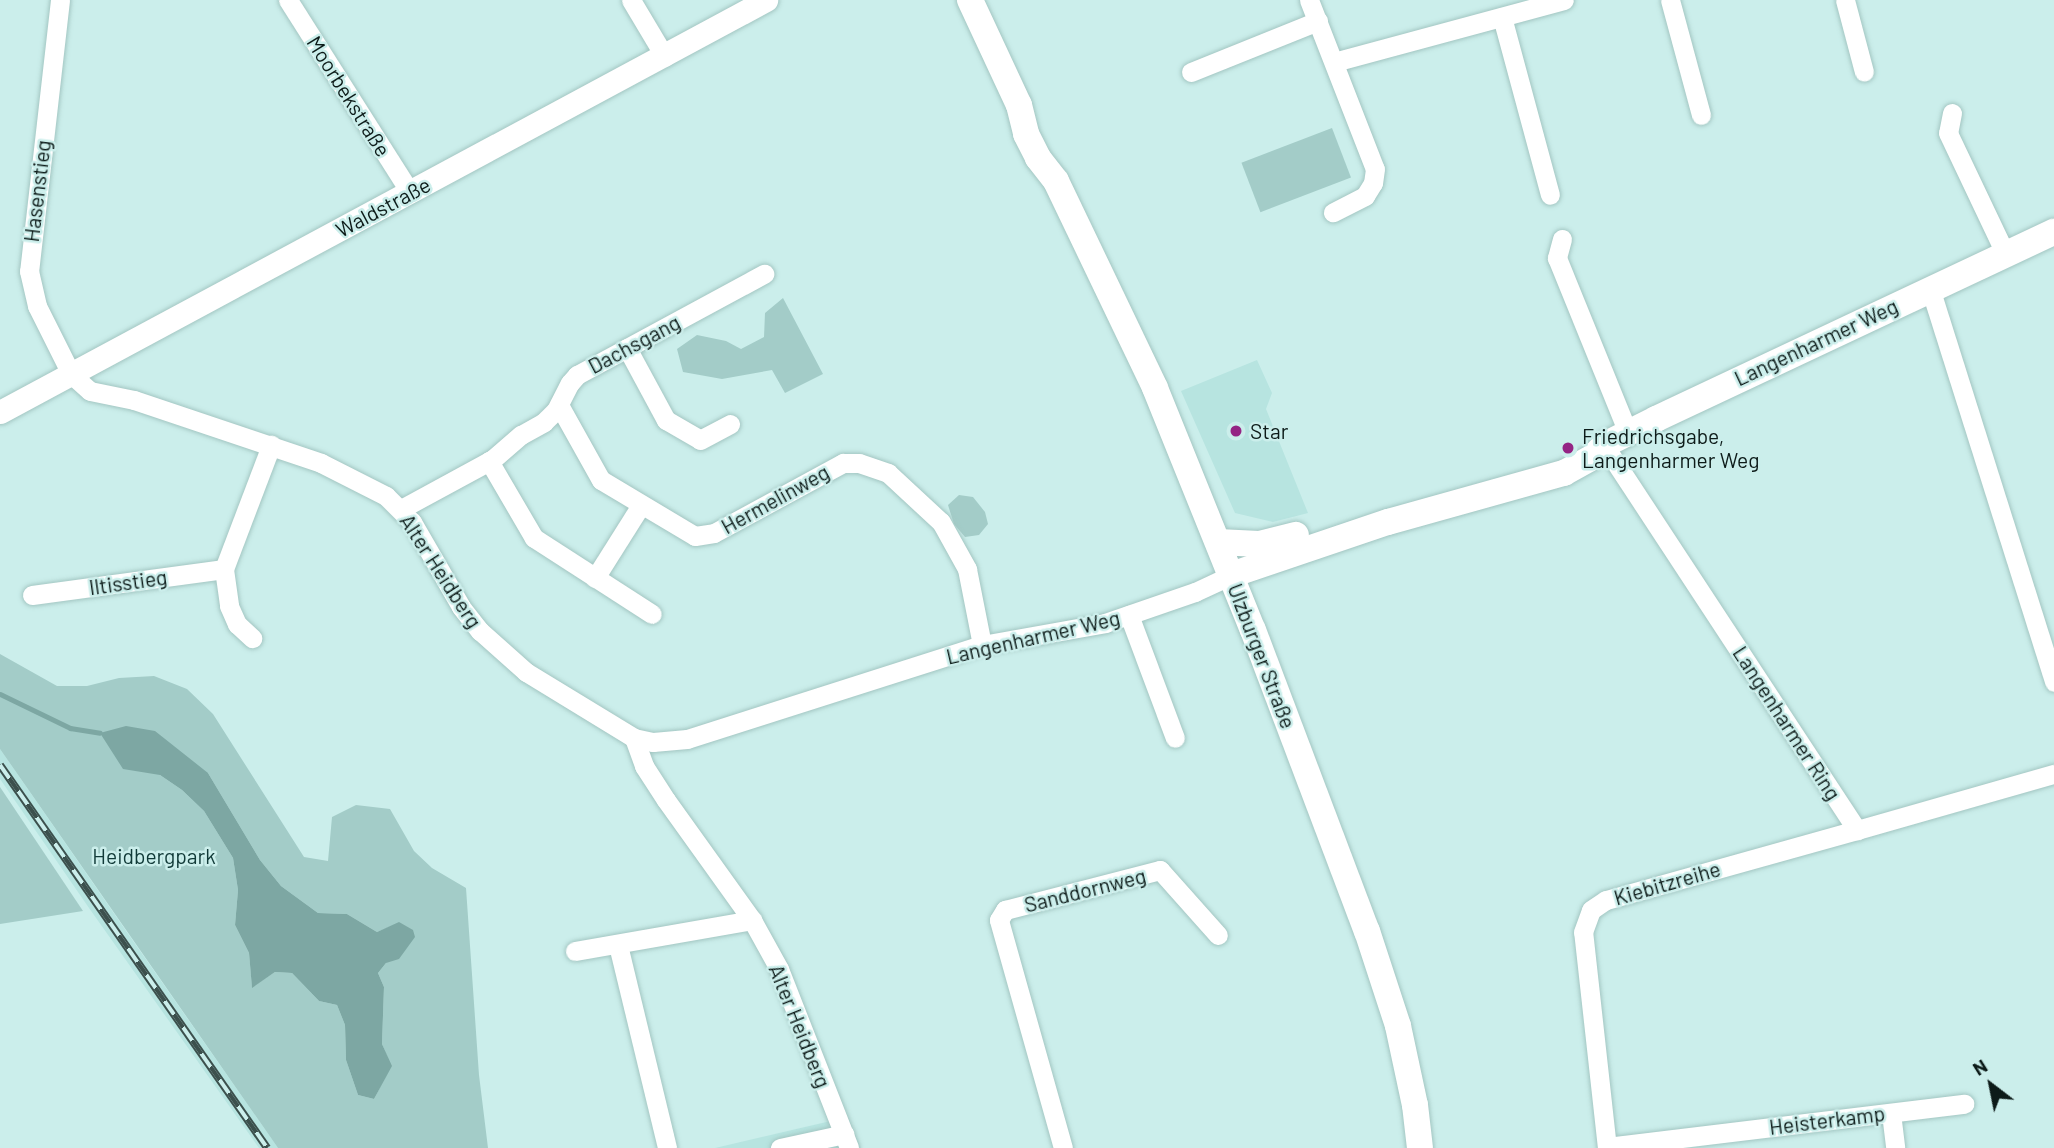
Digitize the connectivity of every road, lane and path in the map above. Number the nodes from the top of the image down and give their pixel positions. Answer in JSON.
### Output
{"nodes":[{"id":1,"x":60,"y":0,"type":"edge"},
{"id":2,"x":288,"y":0,"type":"edge"},
{"id":3,"x":631,"y":0,"type":"edge"},
{"id":4,"x":766,"y":0,"type":"edge"},
{"id":5,"x":970,"y":0,"type":"edge"},
{"id":6,"x":1309,"y":0,"type":"edge"},
{"id":7,"x":1564,"y":0,"type":"edge"},
{"id":8,"x":1670,"y":0,"type":"edge"},
{"id":9,"x":1845,"y":0,"type":"edge"},
{"id":10,"x":1502,"y":17,"type":"junction"},
{"id":11,"x":1318,"y":21,"type":"junction"},
{"id":12,"x":665,"y":57,"type":"junction"},
{"id":13,"x":1334,"y":62,"type":"junction"},
{"id":14,"x":1191,"y":72,"type":"dead end"},
{"id":15,"x":1864,"y":72,"type":"dead end"},
{"id":16,"x":1952,"y":113,"type":"dead end"},
{"id":17,"x":1701,"y":115,"type":"dead end"},
{"id":18,"x":410,"y":192,"type":"junction"},
{"id":19,"x":1550,"y":195,"type":"dead end"},
{"id":20,"x":1333,"y":212,"type":"dead end"},
{"id":21,"x":2054,"y":232,"type":"edge"},
{"id":22,"x":1562,"y":239,"type":"dead end"},
{"id":23,"x":2006,"y":253,"type":"junction"},
{"id":24,"x":764,"y":274,"type":"dead end"},
{"id":25,"x":1930,"y":288,"type":"junction"},
{"id":26,"x":627,"y":348,"type":"junction"},
{"id":27,"x":71,"y":374,"type":"junction"},
{"id":28,"x":559,"y":405,"type":"junction"},
{"id":29,"x":0,"y":412,"type":"edge"},
{"id":30,"x":730,"y":424,"type":"dead end"},
{"id":31,"x":1628,"y":433,"type":"junction"},
{"id":32,"x":1604,"y":445,"type":"junction"},
{"id":33,"x":271,"y":446,"type":"junction"},
{"id":34,"x":489,"y":461,"type":"junction"},
{"id":35,"x":641,"y":506,"type":"junction"},
{"id":36,"x":401,"y":509,"type":"junction"},
{"id":37,"x":1388,"y":522,"type":"junction"},
{"id":38,"x":1218,"y":542,"type":"junction"},
{"id":39,"x":224,"y":569,"type":"junction"},
{"id":40,"x":1231,"y":575,"type":"junction"},
{"id":41,"x":595,"y":578,"type":"junction"},
{"id":42,"x":32,"y":595,"type":"dead end"},
{"id":43,"x":652,"y":614,"type":"dead end"},
{"id":44,"x":1129,"y":615,"type":"junction"},
{"id":45,"x":252,"y":638,"type":"dead end"},
{"id":46,"x":982,"y":645,"type":"junction"},
{"id":47,"x":2054,"y":682,"type":"edge"},
{"id":48,"x":634,"y":738,"type":"junction"},
{"id":49,"x":1175,"y":738,"type":"dead end"},
{"id":50,"x":2054,"y":774,"type":"edge"},
{"id":51,"x":1857,"y":830,"type":"junction"},
{"id":52,"x":752,"y":920,"type":"junction"},
{"id":53,"x":1217,"y":935,"type":"dead end"},
{"id":54,"x":618,"y":945,"type":"junction"},
{"id":55,"x":575,"y":951,"type":"dead end"},
{"id":56,"x":1964,"y":1104,"type":"dead end"},
{"id":57,"x":1891,"y":1113,"type":"junction"},
{"id":58,"x":846,"y":1141,"type":"edge"},
{"id":59,"x":1607,"y":1147,"type":"edge"},
{"id":60,"x":667,"y":1148,"type":"edge"},
{"id":61,"x":780,"y":1148,"type":"edge"},
{"id":62,"x":1063,"y":1148,"type":"edge"},
{"id":63,"x":1420,"y":1148,"type":"edge"},
{"id":64,"x":1895,"y":1148,"type":"edge"}],
"edges":[{"from":1,"to":27,"type":"street","name":"Hasenstieg"},
{"from":2,"to":18,"type":"street","name":"Moorbekstraße"},
{"from":3,"to":12,"type":"street"},
{"from":4,"to":12,"type":"street","name":"Waldstraße"},
{"from":5,"to":38,"type":"main road","name":"Ulzburger Straße"},
{"from":6,"to":11,"type":"street"},
{"from":7,"to":10,"type":"street"},
{"from":8,"to":17,"type":"street"},
{"from":9,"to":15,"type":"street"},
{"from":10,"to":13,"type":"street"},
{"from":10,"to":19,"type":"street"},
{"from":11,"to":13,"type":"street"},
{"from":11,"to":14,"type":"street"},
{"from":12,"to":18,"type":"street","name":"Waldstraße"},
{"from":13,"to":20,"type":"street"},
{"from":16,"to":23,"type":"street"},
{"from":18,"to":27,"type":"street","name":"Waldstraße"},
{"from":21,"to":23,"type":"main road","name":"Langenharmer Weg"},
{"from":22,"to":31,"type":"street"},
{"from":23,"to":25,"type":"main road","name":"Langenharmer Weg"},
{"from":24,"to":26,"type":"street","name":"Dachsgang"},
{"from":25,"to":31,"type":"main road","name":"Langenharmer Weg"},
{"from":25,"to":47,"type":"street"},
{"from":26,"to":28,"type":"street","name":"Dachsgang"},
{"from":26,"to":30,"type":"street"},
{"from":27,"to":29,"type":"street","name":"Waldstraße"},
{"from":27,"to":33,"type":"street","name":"Alter Heidberg"},
{"from":28,"to":34,"type":"street","name":"Dachsgang"},
{"from":28,"to":35,"type":"street","name":"Hermelinweg"},
{"from":31,"to":32,"type":"main road","name":"Langenharmer Weg"},
{"from":32,"to":37,"type":"main road","name":"Langenharmer Weg"},
{"from":32,"to":51,"type":"street","name":"Langenharmer Ring"},
{"from":33,"to":36,"type":"street","name":"Alter Heidberg"},
{"from":33,"to":39,"type":"street"},
{"from":34,"to":36,"type":"street","name":"Dachsgang"},
{"from":34,"to":41,"type":"street"},
{"from":35,"to":41,"type":"street"},
{"from":35,"to":46,"type":"street","name":"Hermelinweg"},
{"from":36,"to":48,"type":"street","name":"Alter Heidberg"},
{"from":37,"to":38,"type":"main road","name":"Langenharmer Weg"},
{"from":37,"to":40,"type":"main road","name":"Langenharmer Weg"},
{"from":38,"to":40,"type":"main road","name":"Ulzburger Straße"},
{"from":39,"to":42,"type":"street","name":"Iltisstieg"},
{"from":39,"to":45,"type":"street"},
{"from":40,"to":44,"type":"street","name":"Langenharmer Weg"},
{"from":40,"to":63,"type":"main road","name":"Ulzburger Straße"},
{"from":41,"to":43,"type":"street"},
{"from":44,"to":46,"type":"street","name":"Langenharmer Weg"},
{"from":44,"to":49,"type":"street"},
{"from":46,"to":48,"type":"street","name":"Langenharmer Weg"},
{"from":48,"to":52,"type":"street","name":"Alter Heidberg"},
{"from":50,"to":51,"type":"street"},
{"from":51,"to":59,"type":"street","name":"Kiebitzreihe"},
{"from":52,"to":54,"type":"street"},
{"from":52,"to":58,"type":"street","name":"Alter Heidberg"},
{"from":53,"to":62,"type":"street","name":"Sanddornweg"},
{"from":54,"to":55,"type":"street"},
{"from":54,"to":60,"type":"street"},
{"from":56,"to":57,"type":"street","name":"Heisterkamp"},
{"from":57,"to":59,"type":"street","name":"Heisterkamp"},
{"from":57,"to":64,"type":"street"},
{"from":58,"to":61,"type":"street","name":"Alter Heidberg"}]}
